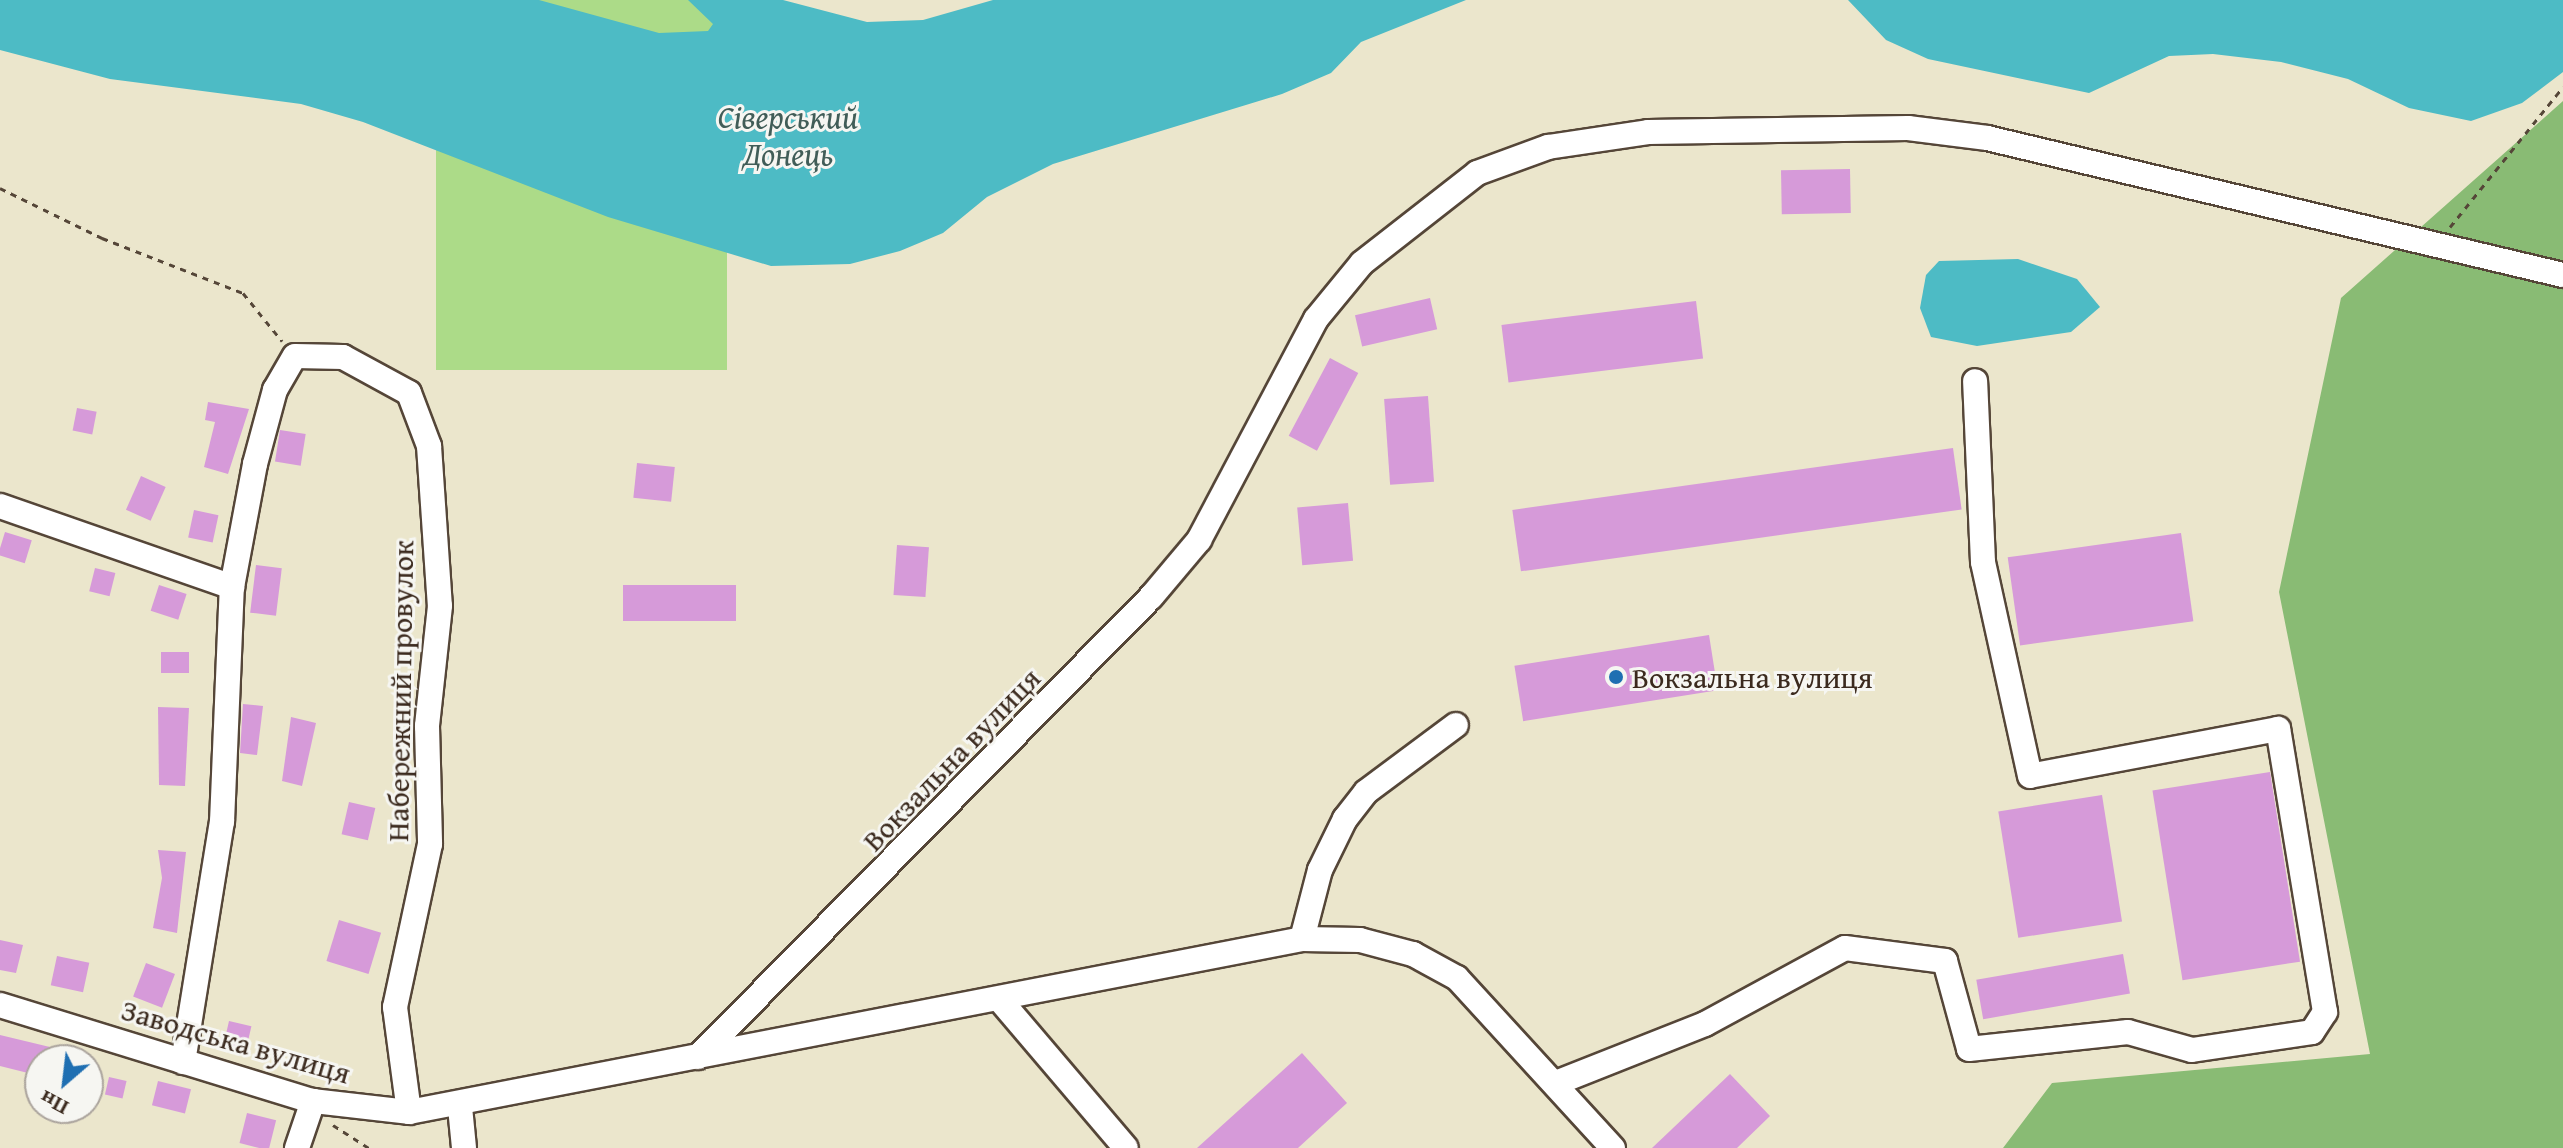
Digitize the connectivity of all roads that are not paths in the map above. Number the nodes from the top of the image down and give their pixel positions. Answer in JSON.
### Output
{"nodes":[{"id":1,"x":2563,"y":275,"type":"edge"},
{"id":2,"x":1975,"y":381,"type":"dead end"},
{"id":3,"x":0,"y":506,"type":"edge"},
{"id":4,"x":232,"y":587,"type":"junction"},
{"id":5,"x":1456,"y":725,"type":"dead end"},
{"id":6,"x":1302,"y":939,"type":"junction"},
{"id":7,"x":1000,"y":1000,"type":"junction"},
{"id":8,"x":0,"y":1005,"type":"edge"},
{"id":9,"x":698,"y":1057,"type":"junction"},
{"id":10,"x":183,"y":1062,"type":"junction"},
{"id":11,"x":1556,"y":1083,"type":"junction"},
{"id":12,"x":313,"y":1101,"type":"junction"},
{"id":13,"x":460,"y":1107,"type":"junction"},
{"id":14,"x":409,"y":1112,"type":"junction"},
{"id":15,"x":297,"y":1148,"type":"edge"},
{"id":16,"x":464,"y":1148,"type":"edge"},
{"id":17,"x":1126,"y":1148,"type":"edge"},
{"id":18,"x":1613,"y":1148,"type":"edge"}],
"edges":[{"from":1,"to":9,"type":"street","name":"Вокзальна вулиця"},
{"from":2,"to":11,"type":"street"},
{"from":3,"to":4,"type":"street"},
{"from":4,"to":10,"type":"street"},
{"from":4,"to":14,"type":"street","name":"Набережний провулок"},
{"from":5,"to":6,"type":"street"},
{"from":6,"to":7,"type":"street"},
{"from":6,"to":11,"type":"street"},
{"from":7,"to":9,"type":"street"},
{"from":7,"to":17,"type":"street"},
{"from":8,"to":10,"type":"street","name":"Заводська вулиця"},
{"from":9,"to":13,"type":"street"},
{"from":10,"to":12,"type":"street","name":"Заводська вулиця"},
{"from":11,"to":18,"type":"street"},
{"from":12,"to":14,"type":"street","name":"Заводська вулиця"},
{"from":12,"to":15,"type":"street"},
{"from":13,"to":14,"type":"street","name":"Заводська вулиця"},
{"from":13,"to":16,"type":"street"}]}
